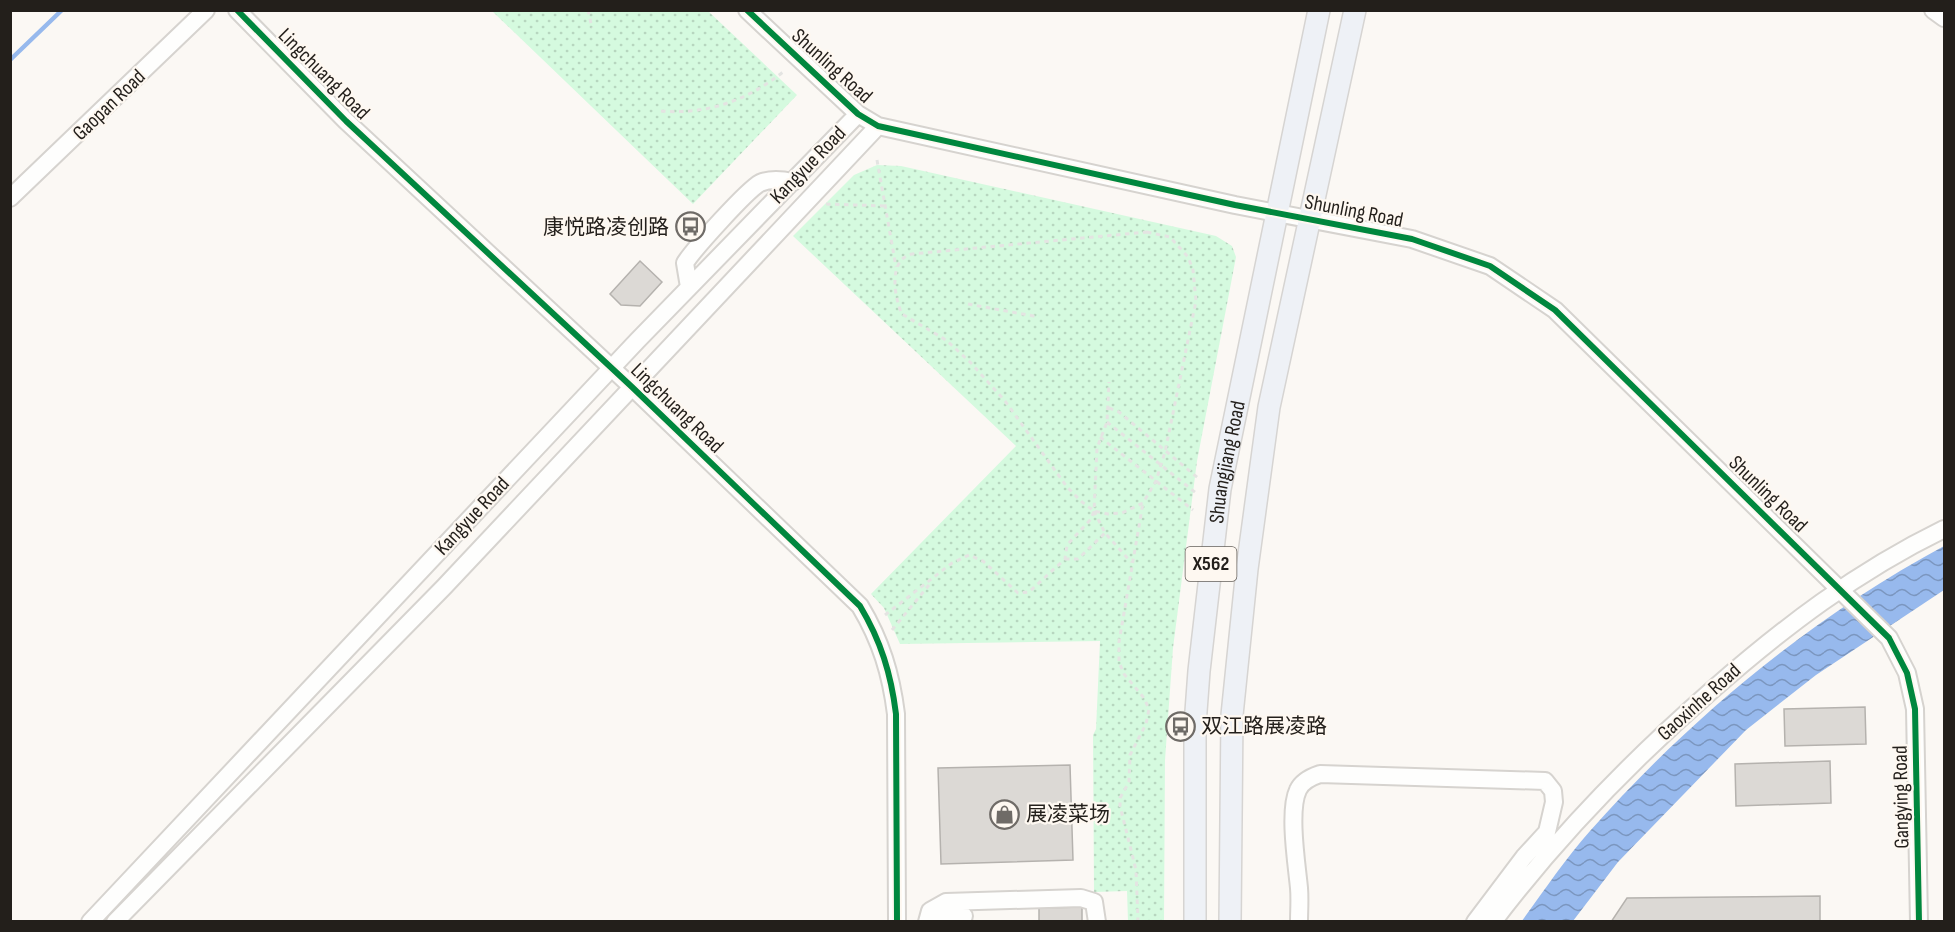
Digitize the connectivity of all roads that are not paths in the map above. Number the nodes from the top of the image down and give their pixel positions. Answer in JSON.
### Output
{"nodes":[{"id":1,"x":206,"y":10,"type":"edge"},
{"id":2,"x":237,"y":10,"type":"edge"},
{"id":3,"x":747,"y":10,"type":"edge"},
{"id":4,"x":1319,"y":10,"type":"edge"},
{"id":5,"x":1355,"y":10,"type":"edge"},
{"id":6,"x":1933,"y":10,"type":"edge"},
{"id":7,"x":1944,"y":18,"type":"edge"},
{"id":8,"x":858,"y":114,"type":"junction"},
{"id":9,"x":878,"y":126,"type":"junction"},
{"id":10,"x":793,"y":182,"type":"junction"},
{"id":11,"x":10,"y":198,"type":"edge"},
{"id":12,"x":1275,"y":212,"type":"junction"},
{"id":13,"x":1311,"y":220,"type":"junction"},
{"id":14,"x":689,"y":287,"type":"junction"},
{"id":15,"x":612,"y":368,"type":"junction"},
{"id":16,"x":632,"y":387,"type":"junction"},
{"id":17,"x":1944,"y":530,"type":"edge"},
{"id":18,"x":1840,"y":588,"type":"junction"},
{"id":19,"x":1906,"y":673,"type":"joint"},
{"id":20,"x":964,"y":916,"type":"dead end"},
{"id":21,"x":90,"y":921,"type":"edge"},
{"id":22,"x":115,"y":921,"type":"edge"},
{"id":23,"x":897,"y":921,"type":"edge"},
{"id":24,"x":927,"y":921,"type":"edge"},
{"id":25,"x":940,"y":921,"type":"edge"},
{"id":26,"x":1097,"y":921,"type":"edge"},
{"id":27,"x":1195,"y":921,"type":"edge"},
{"id":28,"x":1230,"y":921,"type":"edge"},
{"id":29,"x":1299,"y":921,"type":"edge"},
{"id":30,"x":1475,"y":921,"type":"edge"},
{"id":31,"x":1493,"y":921,"type":"edge"},
{"id":32,"x":1919,"y":921,"type":"edge"}],
"edges":[{"from":1,"to":11,"type":"street","name":"Gaopan Road"},
{"from":2,"to":15,"type":"street","name":"Lingchuang Road"},
{"from":3,"to":8,"type":"street","name":"Shunling Road"},
{"from":4,"to":12,"type":"main road","name":"Shuangjiang Road","number":"X562"},
{"from":5,"to":13,"type":"main road","name":"Shuangjiang Road","number":"X562"},
{"from":6,"to":7,"type":"street"},
{"from":8,"to":9,"type":"street","name":"Shunling Road"},
{"from":8,"to":10,"type":"street","name":"Kangyue Road"},
{"from":9,"to":12,"type":"street","name":"Shunling Road"},
{"from":9,"to":16,"type":"street","name":"Kangyue Road"},
{"from":10,"to":14,"type":"street","name":"Kangyue Road"},
{"from":10,"to":14,"type":"street"},
{"from":12,"to":13,"type":"street","name":"Shunling Road"},
{"from":12,"to":27,"type":"main road","name":"Shuangjiang Road","number":"X562"},
{"from":13,"to":18,"type":"street","name":"Shunling Road"},
{"from":13,"to":28,"type":"main road","name":"Shuangjiang Road","number":"X562"},
{"from":14,"to":15,"type":"street","name":"Kangyue Road"},
{"from":15,"to":16,"type":"street","name":"Lingchuang Road"},
{"from":15,"to":21,"type":"street","name":"Kangyue Road"},
{"from":16,"to":22,"type":"street","name":"Kangyue Road"},
{"from":16,"to":23,"type":"street","name":"Lingchuang Road"},
{"from":17,"to":18,"type":"street","name":"Gaoxinhe Road"},
{"from":18,"to":19,"type":"street","name":"Shunling Road"},
{"from":18,"to":31,"type":"street","name":"Gaoxinhe Road"},
{"from":19,"to":32,"type":"street","name":"Gangying Road"},
{"from":20,"to":25,"type":"street"},
{"from":24,"to":26,"type":"street"},
{"from":29,"to":30,"type":"street"}]}
